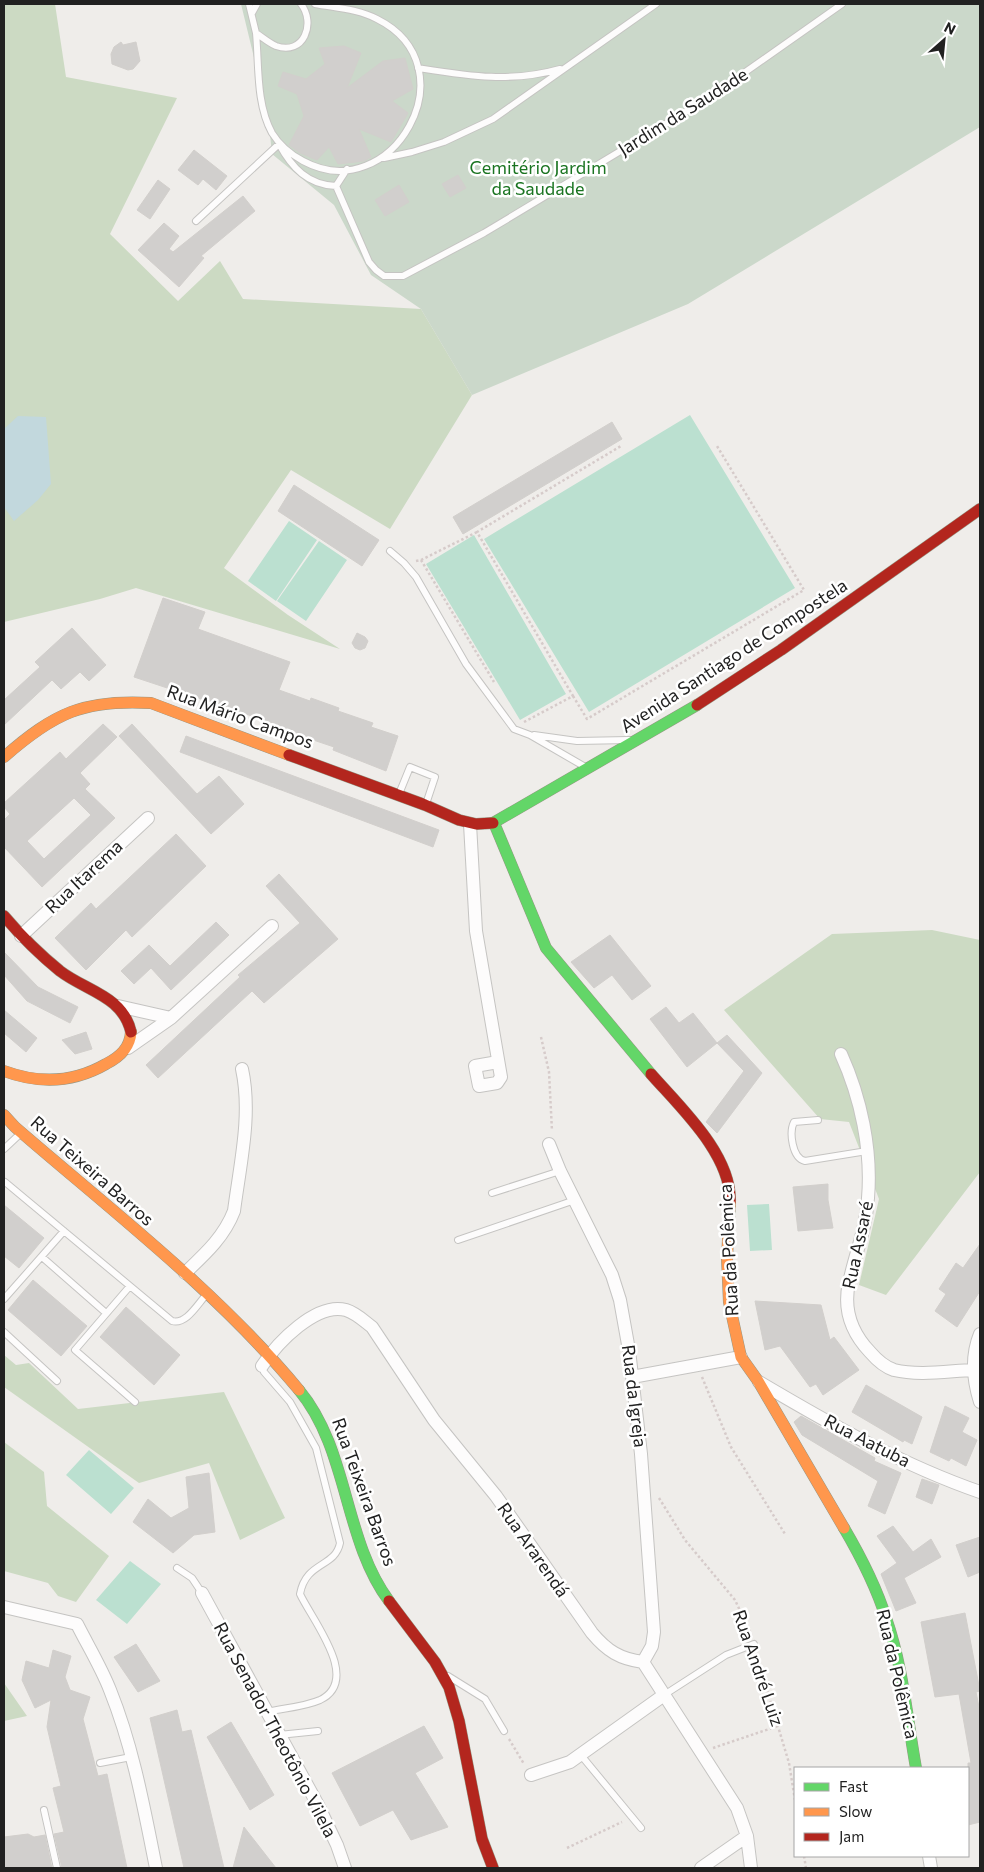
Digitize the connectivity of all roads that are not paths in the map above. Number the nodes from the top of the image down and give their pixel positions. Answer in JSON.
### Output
{"nodes":[{"id":1,"x":249,"y":4,"type":"edge"},
{"id":2,"x":257,"y":4,"type":"edge"},
{"id":3,"x":301,"y":4,"type":"edge"},
{"id":4,"x":315,"y":4,"type":"edge"},
{"id":5,"x":656,"y":4,"type":"edge"},
{"id":6,"x":842,"y":4,"type":"edge"},
{"id":7,"x":252,"y":13,"type":"junction"},
{"id":8,"x":256,"y":33,"type":"junction"},
{"id":9,"x":418,"y":68,"type":"junction"},
{"id":10,"x":564,"y":68,"type":"junction"},
{"id":11,"x":279,"y":144,"type":"junction"},
{"id":12,"x":382,"y":158,"type":"junction"},
{"id":13,"x":347,"y":169,"type":"junction"},
{"id":14,"x":336,"y":186,"type":"junction"},
{"id":15,"x":196,"y":221,"type":"dead end"},
{"id":16,"x":980,"y":509,"type":"edge"},
{"id":17,"x":390,"y":551,"type":"dead end"},
{"id":18,"x":530,"y":735,"type":"junction"},
{"id":19,"x":641,"y":740,"type":"junction"},
{"id":20,"x":4,"y":757,"type":"edge"},
{"id":21,"x":588,"y":769,"type":"junction"},
{"id":22,"x":399,"y":795,"type":"junction"},
{"id":23,"x":425,"y":805,"type":"junction"},
{"id":24,"x":148,"y":818,"type":"dead end"},
{"id":25,"x":494,"y":823,"type":"junction"},
{"id":26,"x":470,"y":824,"type":"junction"},
{"id":27,"x":4,"y":916,"type":"edge"},
{"id":28,"x":272,"y":926,"type":"dead end"},
{"id":29,"x":21,"y":936,"type":"junction"},
{"id":30,"x":118,"y":1006,"type":"junction"},
{"id":31,"x":171,"y":1018,"type":"junction"},
{"id":32,"x":128,"y":1048,"type":"junction"},
{"id":33,"x":842,"y":1054,"type":"dead end"},
{"id":34,"x":498,"y":1062,"type":"dead end"},
{"id":35,"x":242,"y":1069,"type":"dead end"},
{"id":36,"x":4,"y":1072,"type":"edge"},
{"id":37,"x":4,"y":1115,"type":"edge"},
{"id":38,"x":818,"y":1120,"type":"dead end"},
{"id":39,"x":22,"y":1133,"type":"junction"},
{"id":40,"x":549,"y":1144,"type":"road end"},
{"id":41,"x":4,"y":1149,"type":"edge"},
{"id":42,"x":867,"y":1151,"type":"junction"},
{"id":43,"x":560,"y":1171,"type":"junction"},
{"id":44,"x":5,"y":1182,"type":"edge"},
{"id":45,"x":492,"y":1192,"type":"dead end"},
{"id":46,"x":575,"y":1200,"type":"junction"},
{"id":47,"x":64,"y":1231,"type":"junction"},
{"id":48,"x":458,"y":1240,"type":"dead end"},
{"id":49,"x":42,"y":1257,"type":"junction"},
{"id":50,"x":186,"y":1273,"type":"junction"},
{"id":51,"x":130,"y":1286,"type":"junction"},
{"id":52,"x":207,"y":1294,"type":"junction"},
{"id":53,"x":4,"y":1299,"type":"edge"},
{"id":54,"x":106,"y":1313,"type":"junction"},
{"id":55,"x":4,"y":1332,"type":"edge"},
{"id":56,"x":980,"y":1334,"type":"edge"},
{"id":57,"x":270,"y":1355,"type":"junction"},
{"id":58,"x":741,"y":1357,"type":"junction"},
{"id":59,"x":262,"y":1366,"type":"joint"},
{"id":60,"x":974,"y":1370,"type":"junction"},
{"id":61,"x":632,"y":1377,"type":"junction"},
{"id":62,"x":58,"y":1381,"type":"dead end"},
{"id":63,"x":758,"y":1382,"type":"junction"},
{"id":64,"x":135,"y":1402,"type":"dead end"},
{"id":65,"x":980,"y":1402,"type":"edge"},
{"id":66,"x":980,"y":1492,"type":"edge"},
{"id":67,"x":177,"y":1568,"type":"dead end"},
{"id":68,"x":202,"y":1593,"type":"joint"},
{"id":69,"x":4,"y":1607,"type":"edge"},
{"id":70,"x":754,"y":1644,"type":"road end"},
{"id":71,"x":643,"y":1662,"type":"junction"},
{"id":72,"x":442,"y":1672,"type":"junction"},
{"id":73,"x":664,"y":1695,"type":"junction"},
{"id":74,"x":266,"y":1712,"type":"junction"},
{"id":75,"x":318,"y":1731,"type":"dead end"},
{"id":76,"x":504,"y":1731,"type":"road end"},
{"id":77,"x":278,"y":1735,"type":"junction"},
{"id":78,"x":580,"y":1754,"type":"junction"},
{"id":79,"x":131,"y":1757,"type":"junction"},
{"id":80,"x":100,"y":1763,"type":"dead end"},
{"id":81,"x":916,"y":1767,"type":"edge"},
{"id":82,"x":531,"y":1775,"type":"road end"},
{"id":83,"x":44,"y":1810,"type":"dead end"},
{"id":84,"x":641,"y":1828,"type":"dead end"},
{"id":85,"x":747,"y":1836,"type":"junction"},
{"id":86,"x":57,"y":1868,"type":"edge"},
{"id":87,"x":156,"y":1868,"type":"edge"},
{"id":88,"x":345,"y":1868,"type":"edge"},
{"id":89,"x":493,"y":1868,"type":"edge"},
{"id":90,"x":701,"y":1868,"type":"edge"},
{"id":91,"x":751,"y":1868,"type":"edge"}],
"edges":[{"from":1,"to":7,"type":"lane"},
{"from":2,"to":7,"type":"lane"},
{"from":3,"to":8,"type":"lane"},
{"from":4,"to":9,"type":"lane"},
{"from":5,"to":10,"type":"lane"},
{"from":6,"to":14,"type":"lane","name":"Jardim da Saudade"},
{"from":7,"to":8,"type":"lane"},
{"from":8,"to":11,"type":"lane"},
{"from":9,"to":10,"type":"lane"},
{"from":9,"to":12,"type":"lane"},
{"from":10,"to":12,"type":"lane"},
{"from":11,"to":13,"type":"lane"},
{"from":11,"to":14,"type":"lane"},
{"from":11,"to":15,"type":"lane"},
{"from":12,"to":13,"type":"lane"},
{"from":13,"to":14,"type":"lane"},
{"from":16,"to":19,"type":"street","name":"Avenida Santiago de Compostela"},
{"from":17,"to":18,"type":"lane"},
{"from":18,"to":19,"type":"lane"},
{"from":18,"to":21,"type":"lane"},
{"from":19,"to":21,"type":"street","name":"Avenida Santiago de Compostela"},
{"from":20,"to":22,"type":"street","name":"Rua Mário Campos"},
{"from":21,"to":25,"type":"street","name":"Avenida Santiago de Compostela"},
{"from":22,"to":23,"type":"street","name":"Rua Mário Campos"},
{"from":22,"to":23,"type":"lane"},
{"from":23,"to":26,"type":"street","name":"Rua Mário Campos"},
{"from":24,"to":29,"type":"street","name":"Rua Itarema"},
{"from":25,"to":26,"type":"street","name":"Avenida Santiago de Compostela"},
{"from":25,"to":58,"type":"street","name":"Rua da Polêmica"},
{"from":26,"to":34,"type":"street"},
{"from":27,"to":29,"type":"street"},
{"from":28,"to":31,"type":"street"},
{"from":29,"to":30,"type":"street"},
{"from":30,"to":31,"type":"street"},
{"from":30,"to":32,"type":"street"},
{"from":31,"to":32,"type":"street"},
{"from":32,"to":36,"type":"street"},
{"from":33,"to":42,"type":"street","name":"Rua Assaré"},
{"from":35,"to":50,"type":"street"},
{"from":37,"to":39,"type":"street","name":"Rua Teixeira Barros"},
{"from":38,"to":42,"type":"lane"},
{"from":39,"to":41,"type":"lane"},
{"from":39,"to":50,"type":"street","name":"Rua Teixeira Barros"},
{"from":40,"to":43,"type":"street","name":"Rua da Igreja"},
{"from":42,"to":60,"type":"street","name":"Rua Assaré"},
{"from":43,"to":45,"type":"lane"},
{"from":43,"to":46,"type":"street","name":"Rua da Igreja"},
{"from":44,"to":47,"type":"lane"},
{"from":46,"to":48,"type":"lane"},
{"from":46,"to":61,"type":"street","name":"Rua da Igreja"},
{"from":47,"to":49,"type":"lane"},
{"from":47,"to":51,"type":"lane"},
{"from":49,"to":53,"type":"lane"},
{"from":49,"to":54,"type":"lane"},
{"from":50,"to":52,"type":"street","name":"Rua Teixeira Barros"},
{"from":51,"to":52,"type":"lane"},
{"from":51,"to":54,"type":"lane"},
{"from":52,"to":57,"type":"street","name":"Rua Teixeira Barros"},
{"from":54,"to":64,"type":"lane"},
{"from":55,"to":62,"type":"lane"},
{"from":56,"to":60,"type":"street"},
{"from":57,"to":59,"type":"street","name":"Rua Ararendá"},
{"from":57,"to":71,"type":"street","name":"Rua Ararendá"},
{"from":57,"to":72,"type":"street","name":"Rua Teixeira Barros"},
{"from":58,"to":61,"type":"street"},
{"from":58,"to":63,"type":"street","name":"Rua da Polêmica"},
{"from":59,"to":74,"type":"lane"},
{"from":60,"to":65,"type":"street"},
{"from":61,"to":71,"type":"street","name":"Rua da Igreja"},
{"from":63,"to":66,"type":"street","name":"Rua Aatuba"},
{"from":63,"to":81,"type":"street","name":"Rua da Polêmica"},
{"from":67,"to":68,"type":"lane"},
{"from":68,"to":74,"type":"street","name":"Rua Senador Theotônio Vilela"},
{"from":69,"to":79,"type":"street"},
{"from":70,"to":73,"type":"lane"},
{"from":71,"to":73,"type":"street"},
{"from":72,"to":76,"type":"lane"},
{"from":72,"to":89,"type":"street","name":"Rua Teixeira Barros"},
{"from":73,"to":78,"type":"street"},
{"from":73,"to":85,"type":"street"},
{"from":74,"to":77,"type":"street","name":"Rua Senador Theotônio Vilela"},
{"from":75,"to":77,"type":"lane"},
{"from":77,"to":88,"type":"street","name":"Rua Senador Theotônio Vilela"},
{"from":78,"to":82,"type":"street"},
{"from":78,"to":84,"type":"lane"},
{"from":79,"to":80,"type":"lane"},
{"from":79,"to":87,"type":"street"},
{"from":83,"to":86,"type":"lane"},
{"from":85,"to":90,"type":"street"},
{"from":85,"to":91,"type":"street"}]}
